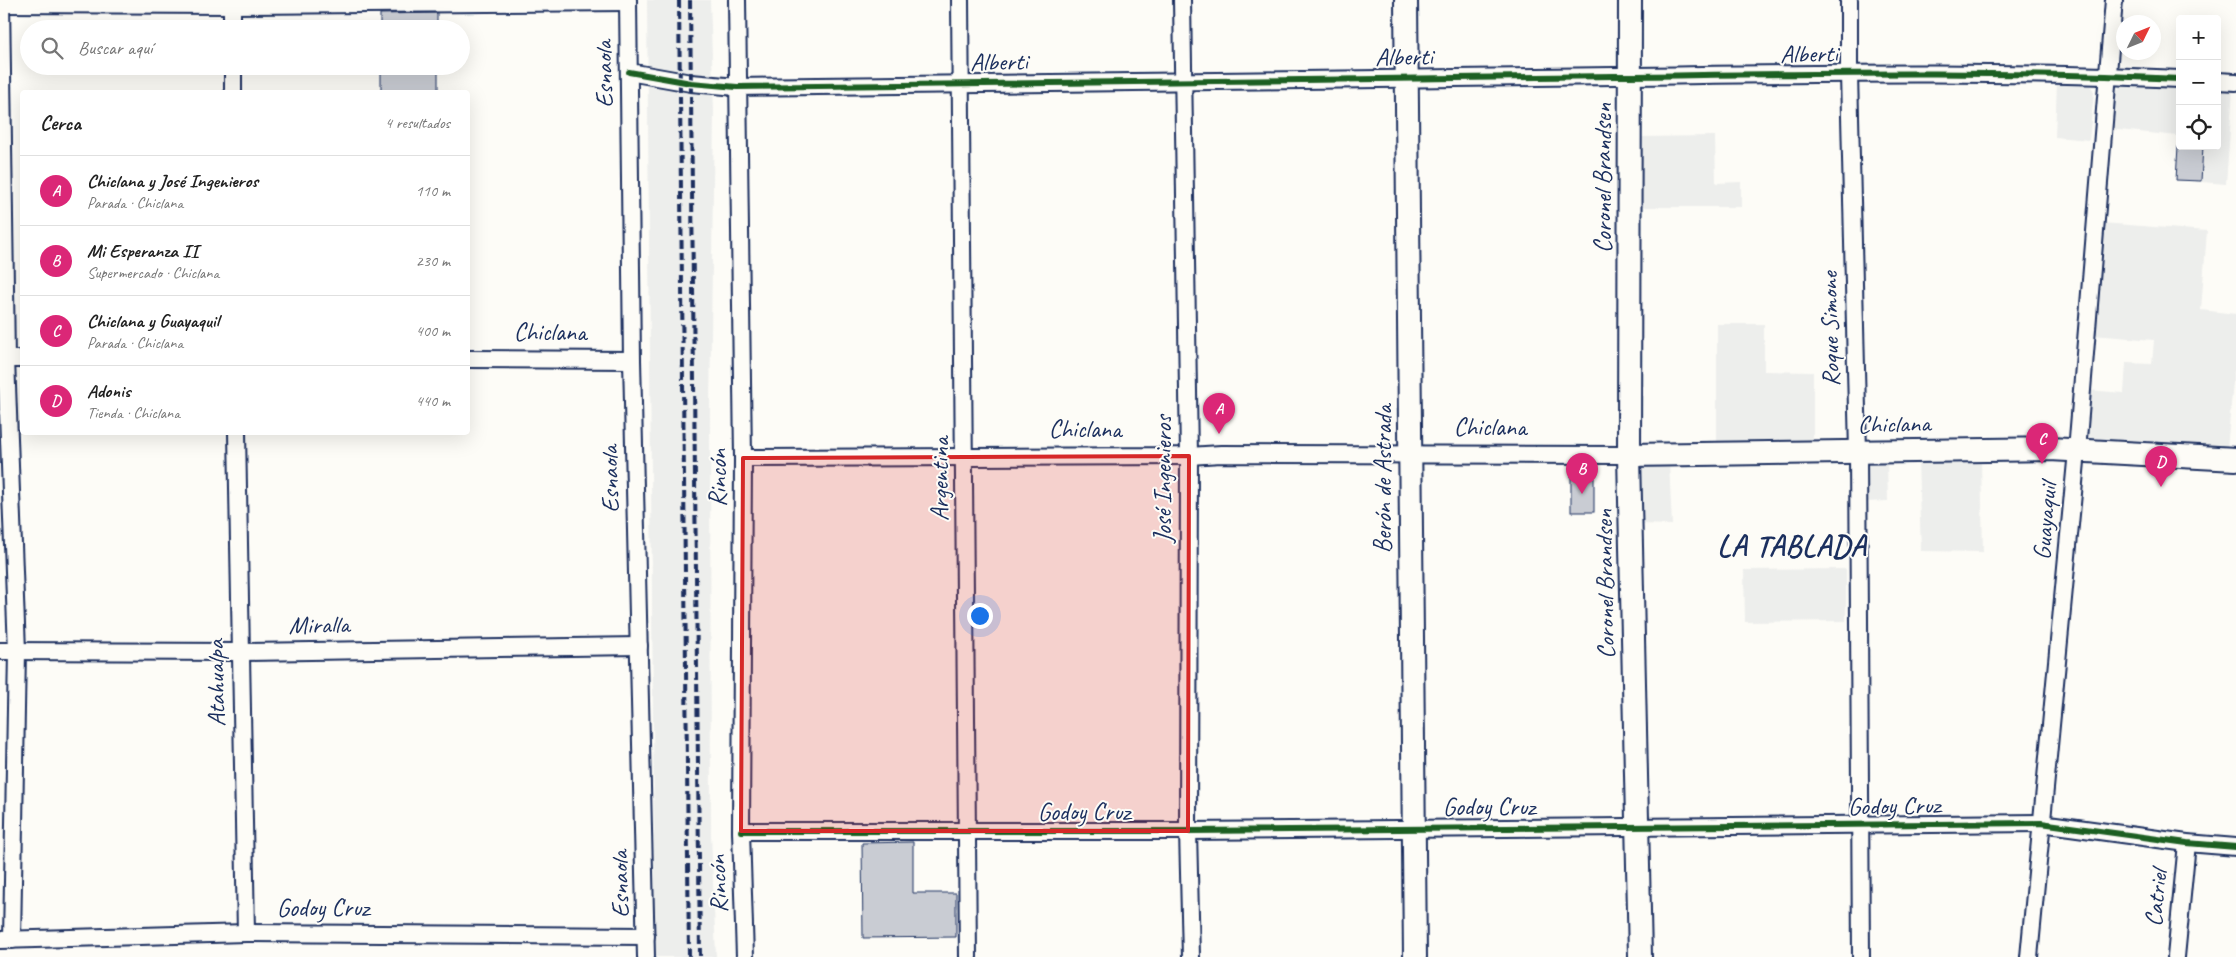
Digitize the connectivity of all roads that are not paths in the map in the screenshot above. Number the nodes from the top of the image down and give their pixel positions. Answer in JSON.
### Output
{"nodes":[{"id":1,"x":737,"y":0,"type":"edge"},
{"id":2,"x":960,"y":0,"type":"edge"},
{"id":3,"x":1182,"y":0,"type":"edge"},
{"id":4,"x":1406,"y":0,"type":"edge"},
{"id":5,"x":1630,"y":0,"type":"edge"},
{"id":6,"x":1849,"y":0,"type":"edge"},
{"id":7,"x":2114,"y":0,"type":"edge"},
{"id":8,"x":628,"y":1,"type":"edge"},
{"id":9,"x":232,"y":2,"type":"edge"},
{"id":10,"x":1,"y":3,"type":"edge"},
{"id":11,"x":232,"y":20,"type":"edge"},
{"id":12,"x":629,"y":72,"type":"junction"},
{"id":13,"x":1849,"y":74,"type":"junction"},
{"id":14,"x":233,"y":75,"type":"edge"},
{"id":15,"x":1631,"y":76,"type":"junction"},
{"id":16,"x":2107,"y":76,"type":"junction"},
{"id":17,"x":1408,"y":77,"type":"junction"},
{"id":18,"x":2176,"y":79,"type":"edge"},
{"id":19,"x":1183,"y":80,"type":"junction"},
{"id":20,"x":2221,"y":81,"type":"edge"},
{"id":21,"x":2236,"y":82,"type":"edge"},
{"id":22,"x":961,"y":83,"type":"junction"},
{"id":23,"x":738,"y":87,"type":"junction"},
{"id":24,"x":233,"y":90,"type":"edge"},
{"id":25,"x":470,"y":358,"type":"edge"},
{"id":26,"x":3,"y":359,"type":"edge"},
{"id":27,"x":20,"y":359,"type":"edge"},
{"id":28,"x":632,"y":360,"type":"junction"},
{"id":29,"x":237,"y":435,"type":"edge"},
{"id":30,"x":2077,"y":450,"type":"junction"},
{"id":31,"x":1858,"y":452,"type":"junction"},
{"id":32,"x":1410,"y":454,"type":"junction"},
{"id":33,"x":1629,"y":455,"type":"junction"},
{"id":34,"x":1189,"y":456,"type":"junction"},
{"id":35,"x":743,"y":458,"type":"junction"},
{"id":36,"x":965,"y":458,"type":"junction"},
{"id":37,"x":2236,"y":459,"type":"edge"},
{"id":38,"x":639,"y":646,"type":"junction"},
{"id":39,"x":0,"y":651,"type":"edge"},
{"id":40,"x":17,"y":651,"type":"junction"},
{"id":41,"x":240,"y":652,"type":"junction"},
{"id":42,"x":2041,"y":824,"type":"junction"},
{"id":43,"x":1638,"y":826,"type":"junction"},
{"id":44,"x":1860,"y":826,"type":"junction"},
{"id":45,"x":1414,"y":828,"type":"junction"},
{"id":46,"x":741,"y":831,"type":"junction"},
{"id":47,"x":1188,"y":831,"type":"junction"},
{"id":48,"x":966,"y":832,"type":"junction"},
{"id":49,"x":2187,"y":843,"type":"junction"},
{"id":50,"x":2236,"y":847,"type":"edge"},
{"id":51,"x":246,"y":933,"type":"junction"},
{"id":52,"x":646,"y":936,"type":"junction"},
{"id":53,"x":6,"y":940,"type":"edge"},
{"id":54,"x":646,"y":957,"type":"edge"},
{"id":55,"x":745,"y":957,"type":"edge"},
{"id":56,"x":968,"y":957,"type":"edge"},
{"id":57,"x":1191,"y":957,"type":"edge"},
{"id":58,"x":1415,"y":957,"type":"edge"},
{"id":59,"x":1640,"y":957,"type":"edge"},
{"id":60,"x":1861,"y":957,"type":"edge"},
{"id":61,"x":2029,"y":957,"type":"edge"},
{"id":62,"x":2176,"y":957,"type":"edge"}],
"edges":[{"from":1,"to":23,"type":"street","name":"Rincón"},
{"from":2,"to":22,"type":"street","name":"Argentina"},
{"from":3,"to":19,"type":"street","name":"José Ingenieros"},
{"from":4,"to":17,"type":"street","name":"Berón de Astrada"},
{"from":5,"to":15,"type":"street","name":"Coronel Brandsen"},
{"from":6,"to":13,"type":"street","name":"Roque Simone"},
{"from":7,"to":16,"type":"street","name":"Guayaquil"},
{"from":8,"to":9,"type":"street"},
{"from":8,"to":12,"type":"street","name":"Esnaola"},
{"from":9,"to":10,"type":"street"},
{"from":9,"to":11,"type":"street"},
{"from":10,"to":26,"type":"street"},
{"from":12,"to":23,"type":"street","name":"Alberti"},
{"from":12,"to":28,"type":"street","name":"Esnaola"},
{"from":13,"to":15,"type":"street","name":"Alberti"},
{"from":13,"to":16,"type":"street","name":"Alberti"},
{"from":13,"to":31,"type":"street","name":"Roque Simone"},
{"from":14,"to":24,"type":"street"},
{"from":15,"to":17,"type":"street","name":"Alberti"},
{"from":15,"to":33,"type":"street","name":"Coronel Brandsen"},
{"from":16,"to":18,"type":"street","name":"Alberti"},
{"from":16,"to":30,"type":"street","name":"Guayaquil"},
{"from":17,"to":19,"type":"street","name":"Alberti"},
{"from":17,"to":32,"type":"street","name":"Berón de Astrada"},
{"from":19,"to":22,"type":"street","name":"Alberti"},
{"from":19,"to":34,"type":"street","name":"José Ingenieros"},
{"from":20,"to":21,"type":"street"},
{"from":22,"to":23,"type":"street","name":"Alberti"},
{"from":22,"to":36,"type":"street","name":"Argentina"},
{"from":23,"to":35,"type":"street","name":"Rincón"},
{"from":25,"to":28,"type":"street","name":"Chiclana"},
{"from":26,"to":27,"type":"street"},
{"from":26,"to":40,"type":"street"},
{"from":28,"to":38,"type":"street","name":"Esnaola"},
{"from":29,"to":41,"type":"street","name":"Atahualpa"},
{"from":30,"to":31,"type":"street","name":"Chiclana"},
{"from":30,"to":37,"type":"street","name":"Chiclana"},
{"from":30,"to":42,"type":"street","name":"Guayaquil"},
{"from":31,"to":33,"type":"street","name":"Chiclana"},
{"from":31,"to":44,"type":"street","name":"Roque Simone"},
{"from":32,"to":33,"type":"street","name":"Chiclana"},
{"from":32,"to":34,"type":"street","name":"Chiclana"},
{"from":32,"to":45,"type":"street","name":"Berón de Astrada"},
{"from":33,"to":43,"type":"street","name":"Coronel Brandsen"},
{"from":34,"to":36,"type":"street","name":"Chiclana"},
{"from":34,"to":47,"type":"street","name":"José Ingenieros"},
{"from":35,"to":36,"type":"street","name":"Chiclana"},
{"from":35,"to":46,"type":"street","name":"Rincón"},
{"from":36,"to":48,"type":"street","name":"Argentina"},
{"from":38,"to":41,"type":"street","name":"Miralla"},
{"from":38,"to":52,"type":"street","name":"Esnaola"},
{"from":39,"to":40,"type":"street","name":"Miralla"},
{"from":40,"to":41,"type":"street","name":"Miralla"},
{"from":40,"to":53,"type":"street"},
{"from":41,"to":51,"type":"street","name":"Atahualpa"},
{"from":42,"to":44,"type":"street","name":"Godoy Cruz"},
{"from":42,"to":49,"type":"street","name":"Godoy Cruz"},
{"from":42,"to":61,"type":"street","name":"Guayaquil"},
{"from":43,"to":44,"type":"street","name":"Godoy Cruz"},
{"from":43,"to":45,"type":"street","name":"Godoy Cruz"},
{"from":43,"to":59,"type":"street","name":"Coronel Brandsen"},
{"from":44,"to":60,"type":"street","name":"Roque Simone"},
{"from":45,"to":47,"type":"street","name":"Godoy Cruz"},
{"from":45,"to":58,"type":"street","name":"Berón de Astrada"},
{"from":46,"to":48,"type":"street","name":"Godoy Cruz"},
{"from":46,"to":55,"type":"street","name":"Rincón"},
{"from":47,"to":48,"type":"street","name":"Godoy Cruz"},
{"from":47,"to":57,"type":"street","name":"José Ingenieros"},
{"from":48,"to":56,"type":"street","name":"Argentina"},
{"from":49,"to":50,"type":"street","name":"Godoy Cruz"},
{"from":49,"to":62,"type":"street","name":"Catriel"},
{"from":51,"to":52,"type":"street","name":"Godoy Cruz"},
{"from":51,"to":53,"type":"street","name":"Godoy Cruz"},
{"from":52,"to":54,"type":"street","name":"Esnaola"}]}
